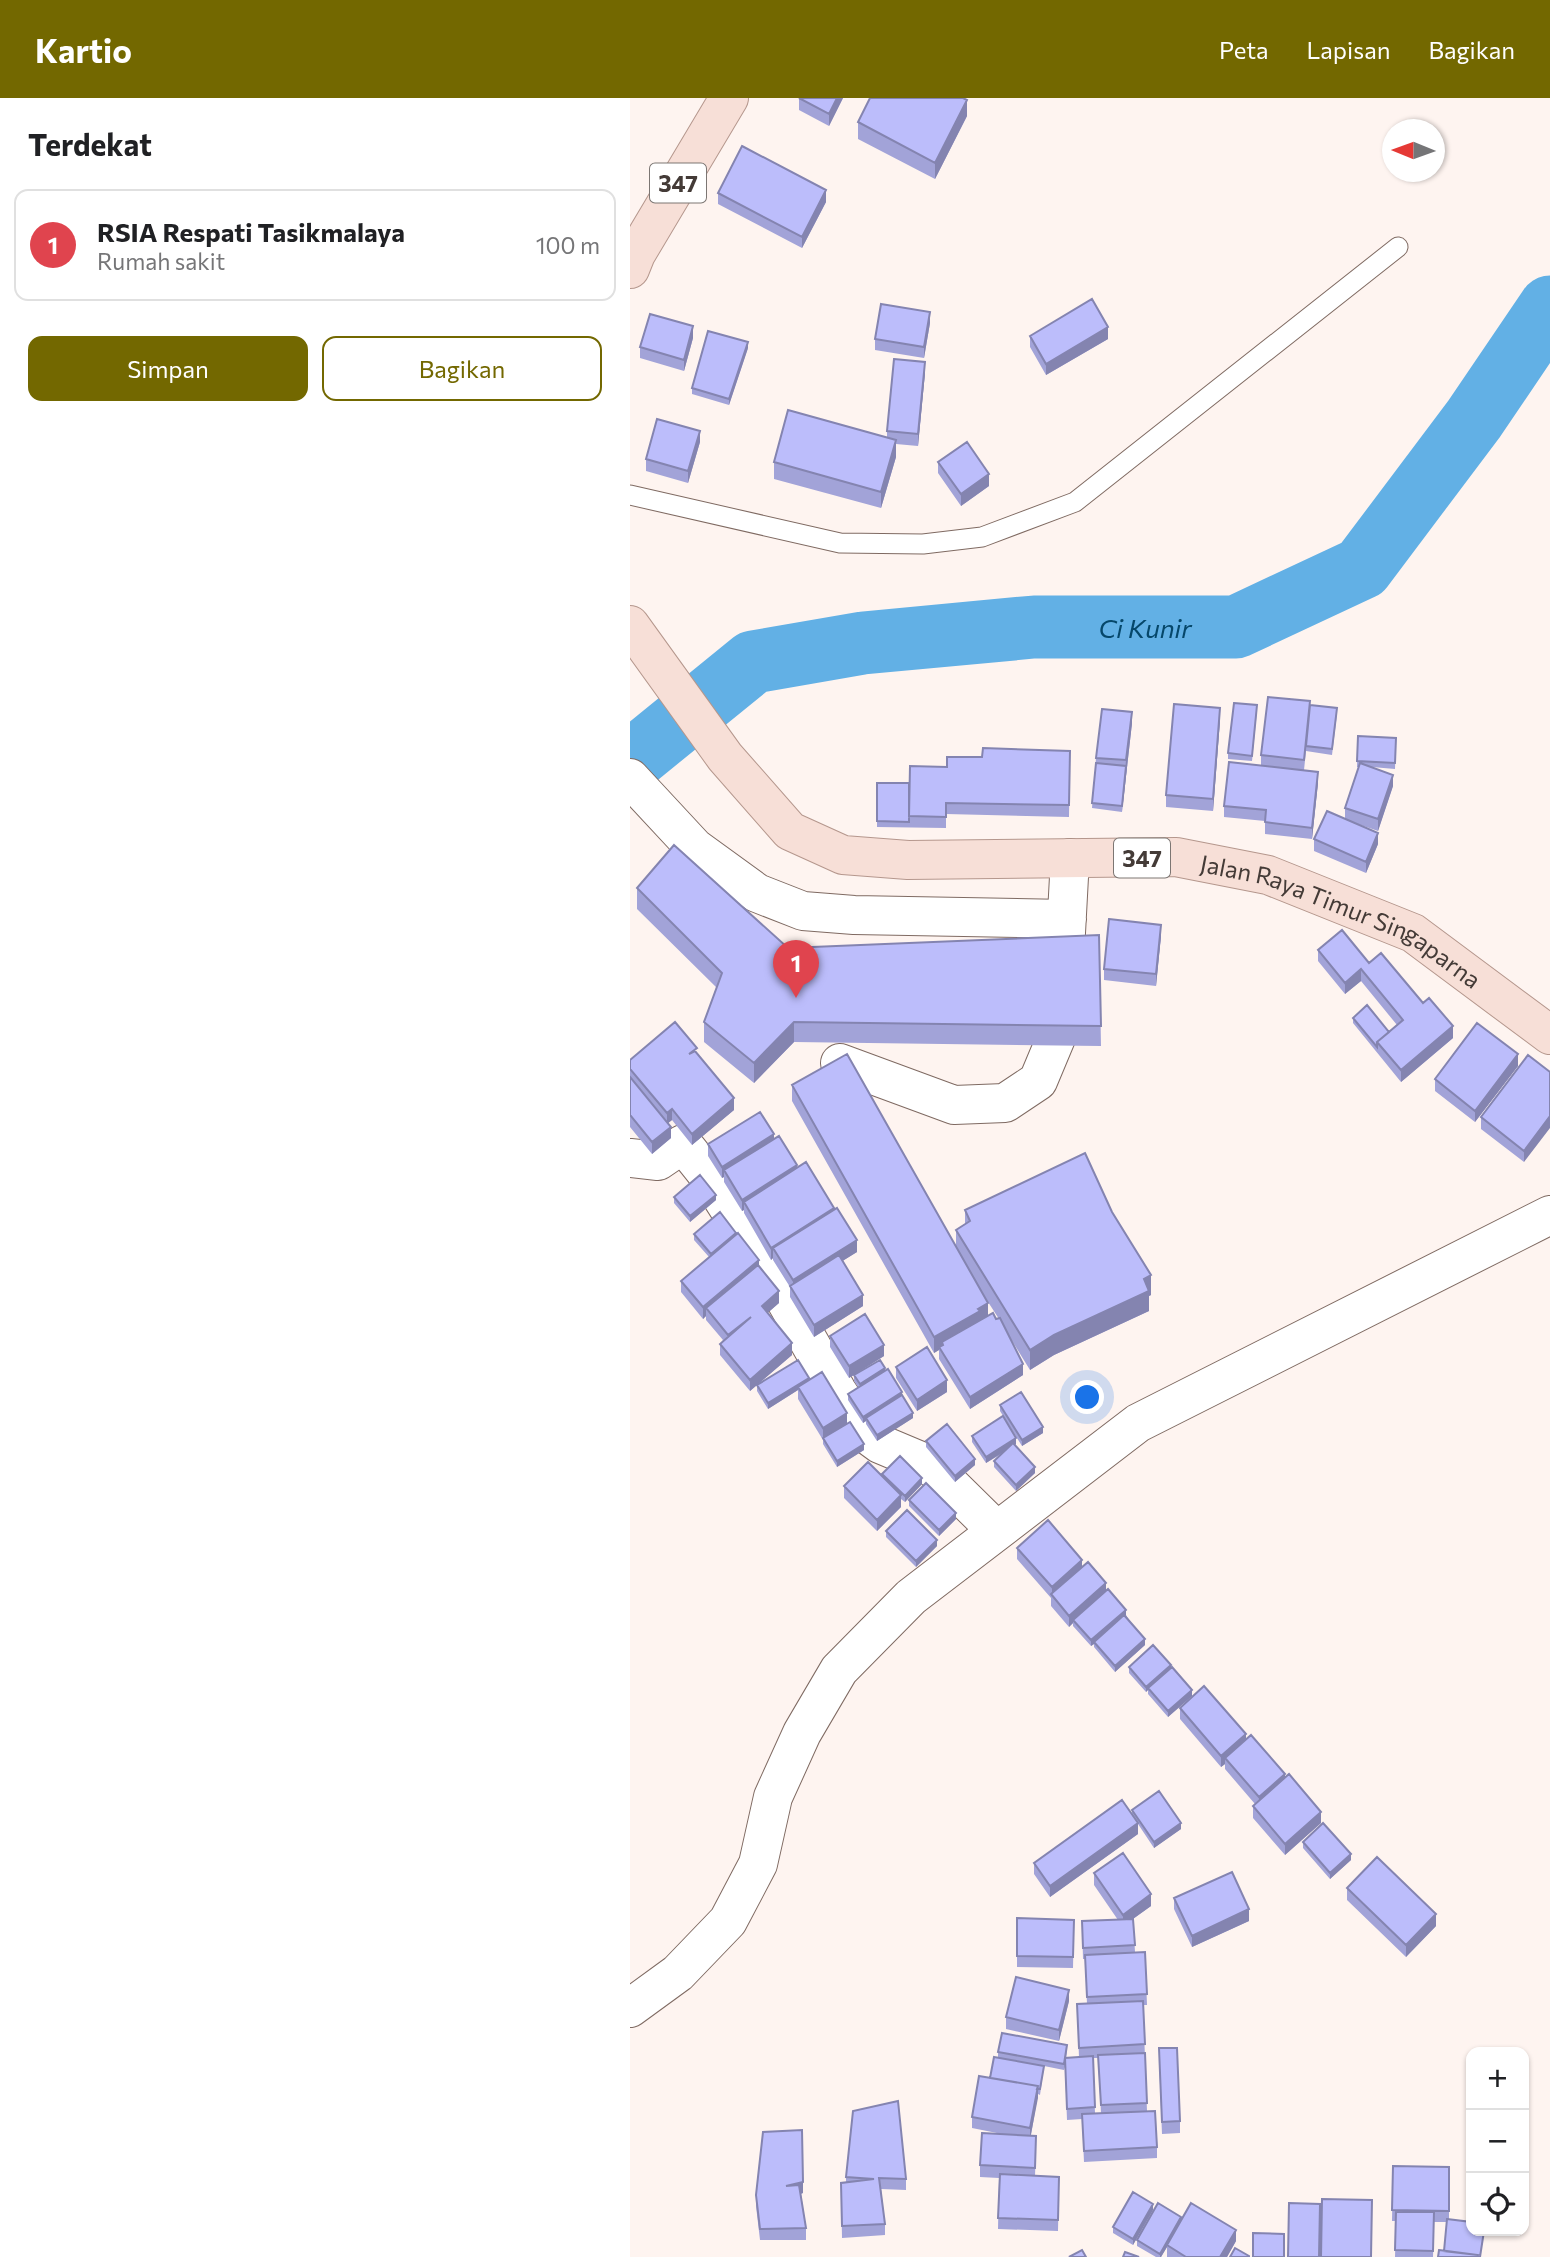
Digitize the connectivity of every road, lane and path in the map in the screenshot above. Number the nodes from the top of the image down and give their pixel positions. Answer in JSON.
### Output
{"nodes":[{"id":1,"x":729,"y":98,"type":"edge"},
{"id":2,"x":1398,"y":247,"type":"dead end"},
{"id":3,"x":630,"y":269,"type":"edge"},
{"id":4,"x":630,"y":495,"type":"edge"},
{"id":5,"x":630,"y":625,"type":"edge"},
{"id":6,"x":631,"y":780,"type":"edge"},
{"id":7,"x":1070,"y":858,"type":"junction"},
{"id":8,"x":1067,"y":919,"type":"junction"},
{"id":9,"x":1550,"y":1035,"type":"edge"},
{"id":10,"x":840,"y":1063,"type":"edge"},
{"id":11,"x":630,"y":1158,"type":"edge"},
{"id":12,"x":1550,"y":1215,"type":"edge"},
{"id":13,"x":996,"y":1530,"type":"junction"},
{"id":14,"x":630,"y":2008,"type":"edge"}],
"edges":[{"from":1,"to":3,"type":"main road","number":"347"},
{"from":2,"to":4,"type":"lane"},
{"from":5,"to":7,"type":"main road","name":"Jalan Raya Timur Singaparna","number":"347"},
{"from":6,"to":8,"type":"street"},
{"from":7,"to":8,"type":"street"},
{"from":7,"to":9,"type":"main road","name":"Jalan Raya Timur Singaparna","number":"347"},
{"from":8,"to":10,"type":"street"},
{"from":11,"to":13,"type":"street"},
{"from":12,"to":13,"type":"street"},
{"from":13,"to":14,"type":"street"}]}
